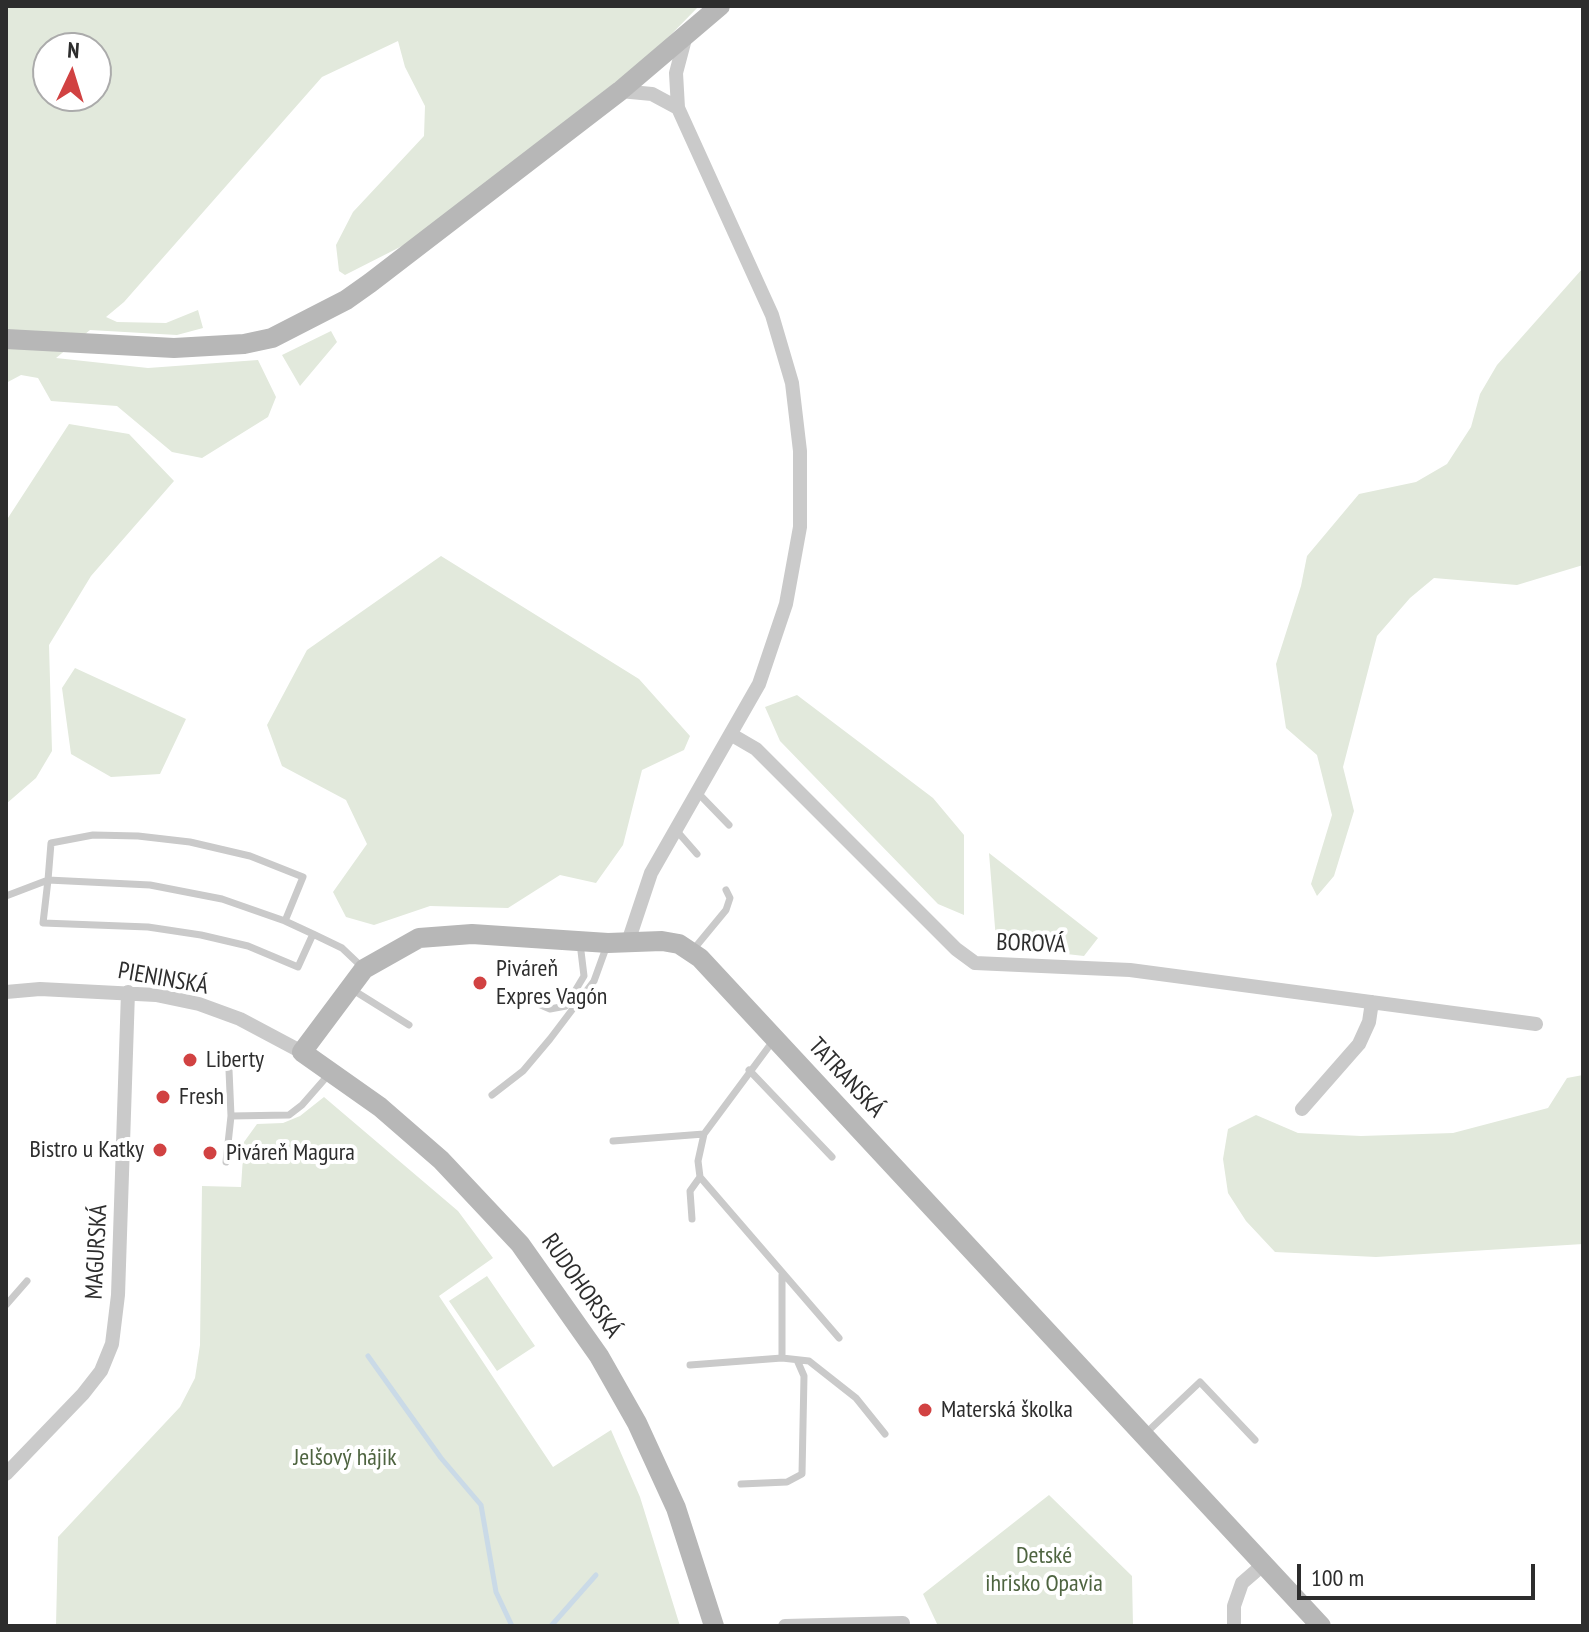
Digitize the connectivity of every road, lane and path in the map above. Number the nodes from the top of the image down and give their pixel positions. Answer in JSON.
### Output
{"nodes":[{"id":1,"x":720,"y":6,"type":"edge"},
{"id":2,"x":685,"y":39,"type":"junction"},
{"id":3,"x":620,"y":91,"type":"junction"},
{"id":4,"x":678,"y":108,"type":"junction"},
{"id":5,"x":6,"y":339,"type":"edge"},
{"id":6,"x":732,"y":735,"type":"junction"},
{"id":7,"x":698,"y":793,"type":"junction"},
{"id":8,"x":729,"y":825,"type":"dead end"},
{"id":9,"x":676,"y":830,"type":"junction"},
{"id":10,"x":697,"y":854,"type":"dead end"},
{"id":11,"x":48,"y":880,"type":"junction"},
{"id":12,"x":726,"y":890,"type":"dead end"},
{"id":13,"x":6,"y":896,"type":"edge"},
{"id":14,"x":285,"y":921,"type":"junction"},
{"id":15,"x":313,"y":934,"type":"junction"},
{"id":16,"x":580,"y":941,"type":"junction"},
{"id":17,"x":618,"y":942,"type":"junction"},
{"id":18,"x":691,"y":952,"type":"junction"},
{"id":19,"x":364,"y":969,"type":"junction"},
{"id":20,"x":349,"y":988,"type":"junction"},
{"id":21,"x":6,"y":992,"type":"edge"},
{"id":22,"x":128,"y":992,"type":"junction"},
{"id":23,"x":522,"y":997,"type":"dead end"},
{"id":24,"x":1372,"y":1002,"type":"junction"},
{"id":25,"x":1536,"y":1024,"type":"dead end"},
{"id":26,"x":409,"y":1025,"type":"dead end"},
{"id":27,"x":774,"y":1039,"type":"junction"},
{"id":28,"x":302,"y":1052,"type":"junction"},
{"id":29,"x":229,"y":1070,"type":"dead end"},
{"id":30,"x":749,"y":1070,"type":"junction"},
{"id":31,"x":332,"y":1072,"type":"junction"},
{"id":32,"x":492,"y":1095,"type":"dead end"},
{"id":33,"x":1302,"y":1109,"type":"dead end"},
{"id":34,"x":231,"y":1116,"type":"junction"},
{"id":35,"x":704,"y":1134,"type":"junction"},
{"id":36,"x":613,"y":1141,"type":"dead end"},
{"id":37,"x":832,"y":1157,"type":"dead end"},
{"id":38,"x":226,"y":1162,"type":"dead end"},
{"id":39,"x":700,"y":1177,"type":"junction"},
{"id":40,"x":692,"y":1219,"type":"dead end"},
{"id":41,"x":782,"y":1275,"type":"junction"},
{"id":42,"x":27,"y":1281,"type":"dead end"},
{"id":43,"x":6,"y":1305,"type":"edge"},
{"id":44,"x":839,"y":1338,"type":"dead end"},
{"id":45,"x":782,"y":1358,"type":"junction"},
{"id":46,"x":797,"y":1360,"type":"junction"},
{"id":47,"x":690,"y":1365,"type":"dead end"},
{"id":48,"x":885,"y":1434,"type":"dead end"},
{"id":49,"x":1143,"y":1435,"type":"junction"},
{"id":50,"x":1255,"y":1440,"type":"dead end"},
{"id":51,"x":6,"y":1474,"type":"edge"},
{"id":52,"x":741,"y":1484,"type":"dead end"},
{"id":53,"x":1264,"y":1564,"type":"junction"},
{"id":54,"x":903,"y":1623,"type":"dead end"},
{"id":55,"x":832,"y":1625,"type":"edge"},
{"id":56,"x":714,"y":1626,"type":"edge"},
{"id":57,"x":785,"y":1626,"type":"edge"},
{"id":58,"x":1234,"y":1626,"type":"edge"},
{"id":59,"x":1321,"y":1626,"type":"edge"}],
"edges":[{"from":1,"to":2,"type":"street"},
{"from":2,"to":3,"type":"street"},
{"from":2,"to":4,"type":"street"},
{"from":3,"to":4,"type":"street"},
{"from":3,"to":5,"type":"street"},
{"from":4,"to":6,"type":"street"},
{"from":6,"to":7,"type":"street"},
{"from":6,"to":24,"type":"street","name":"BOROVÁ"},
{"from":7,"to":8,"type":"lane"},
{"from":7,"to":9,"type":"street"},
{"from":9,"to":10,"type":"lane"},
{"from":9,"to":17,"type":"street"},
{"from":11,"to":13,"type":"lane"},
{"from":11,"to":14,"type":"lane"},
{"from":11,"to":14,"type":"lane"},
{"from":11,"to":15,"type":"lane"},
{"from":12,"to":18,"type":"lane"},
{"from":14,"to":15,"type":"lane"},
{"from":15,"to":19,"type":"lane"},
{"from":16,"to":17,"type":"street"},
{"from":16,"to":19,"type":"street"},
{"from":16,"to":23,"type":"lane"},
{"from":17,"to":18,"type":"street"},
{"from":17,"to":32,"type":"lane"},
{"from":18,"to":27,"type":"street","name":"TATRANSKÁ"},
{"from":19,"to":20,"type":"street"},
{"from":20,"to":26,"type":"lane"},
{"from":20,"to":28,"type":"street"},
{"from":21,"to":22,"type":"street","name":"PIENINSKÁ"},
{"from":22,"to":28,"type":"street","name":"PIENINSKÁ"},
{"from":22,"to":51,"type":"street","name":"MAGURSKÁ"},
{"from":24,"to":25,"type":"street","name":"BOROVÁ"},
{"from":24,"to":33,"type":"street"},
{"from":27,"to":30,"type":"lane"},
{"from":27,"to":49,"type":"street","name":"TATRANSKÁ"},
{"from":28,"to":31,"type":"street","name":"RUDOHORSKÁ"},
{"from":29,"to":34,"type":"lane"},
{"from":30,"to":35,"type":"lane"},
{"from":30,"to":37,"type":"lane"},
{"from":31,"to":34,"type":"lane"},
{"from":31,"to":56,"type":"street","name":"RUDOHORSKÁ"},
{"from":34,"to":38,"type":"lane"},
{"from":35,"to":36,"type":"lane"},
{"from":35,"to":39,"type":"lane"},
{"from":39,"to":40,"type":"lane"},
{"from":39,"to":41,"type":"lane"},
{"from":41,"to":44,"type":"lane"},
{"from":41,"to":45,"type":"lane"},
{"from":42,"to":43,"type":"lane"},
{"from":45,"to":46,"type":"lane"},
{"from":45,"to":47,"type":"lane"},
{"from":46,"to":48,"type":"lane"},
{"from":46,"to":52,"type":"lane"},
{"from":49,"to":50,"type":"lane"},
{"from":49,"to":53,"type":"street","name":"TATRANSKÁ"},
{"from":53,"to":58,"type":"street"},
{"from":53,"to":59,"type":"street","name":"TATRANSKÁ"},
{"from":54,"to":55,"type":"street"},
{"from":55,"to":57,"type":"street"}]}
